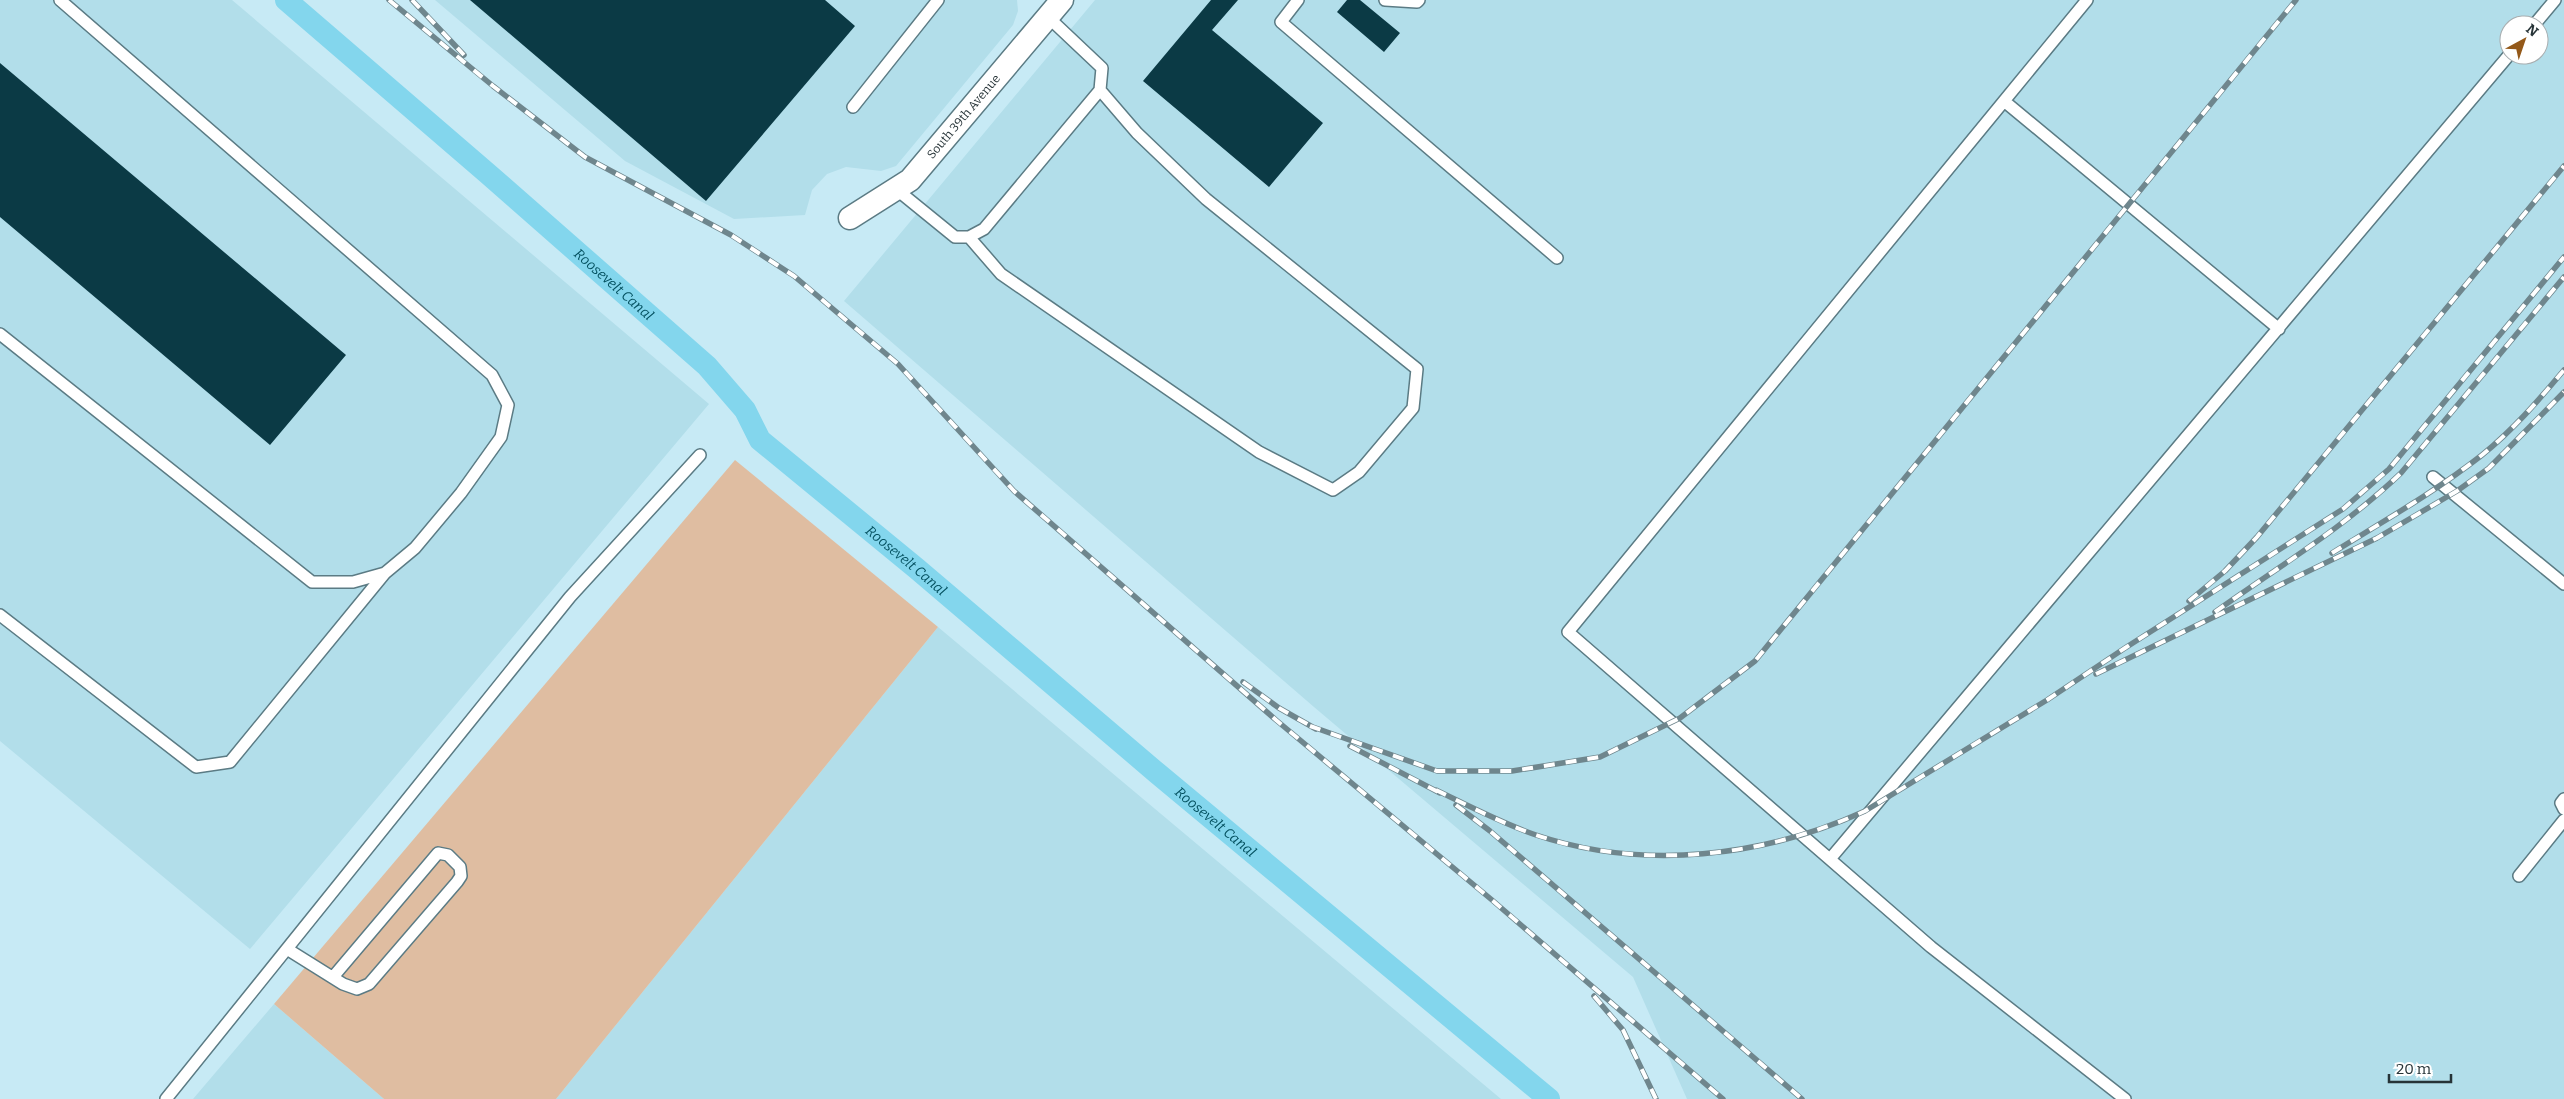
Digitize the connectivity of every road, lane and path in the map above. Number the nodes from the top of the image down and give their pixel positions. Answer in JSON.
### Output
{"nodes":[{"id":1,"x":60,"y":0,"type":"edge"},
{"id":2,"x":938,"y":0,"type":"edge"},
{"id":3,"x":1298,"y":0,"type":"edge"},
{"id":4,"x":1385,"y":0,"type":"edge"},
{"id":5,"x":1418,"y":0,"type":"edge"},
{"id":6,"x":2087,"y":0,"type":"edge"},
{"id":7,"x":2555,"y":0,"type":"edge"},
{"id":8,"x":1058,"y":5,"type":"edge"},
{"id":9,"x":2542,"y":15,"type":"edge"},
{"id":10,"x":2501,"y":65,"type":"edge"},
{"id":11,"x":1100,"y":90,"type":"junction"},
{"id":12,"x":2004,"y":101,"type":"junction"},
{"id":13,"x":853,"y":107,"type":"dead end"},
{"id":14,"x":896,"y":189,"type":"junction"},
{"id":15,"x":850,"y":218,"type":"dead end"},
{"id":16,"x":969,"y":237,"type":"junction"},
{"id":17,"x":1557,"y":258,"type":"dead end"},
{"id":18,"x":2279,"y":330,"type":"junction"},
{"id":19,"x":0,"y":334,"type":"edge"},
{"id":20,"x":700,"y":455,"type":"dead end"},
{"id":21,"x":2433,"y":477,"type":"dead end"},
{"id":22,"x":385,"y":573,"type":"junction"},
{"id":23,"x":2564,"y":584,"type":"edge"},
{"id":24,"x":0,"y":615,"type":"edge"},
{"id":25,"x":2564,"y":799,"type":"edge"},
{"id":26,"x":2564,"y":809,"type":"edge"},
{"id":27,"x":2564,"y":820,"type":"edge"},
{"id":28,"x":1830,"y":859,"type":"junction"},
{"id":29,"x":2519,"y":876,"type":"dead end"},
{"id":30,"x":287,"y":949,"type":"junction"},
{"id":31,"x":333,"y":977,"type":"junction"},
{"id":32,"x":167,"y":1099,"type":"edge"},
{"id":33,"x":2125,"y":1099,"type":"edge"}],
"edges":[{"from":1,"to":22,"type":"lane"},
{"from":2,"to":13,"type":"lane"},
{"from":3,"to":17,"type":"lane"},
{"from":4,"to":5,"type":"lane"},
{"from":6,"to":12,"type":"lane"},
{"from":7,"to":9,"type":"lane"},
{"from":8,"to":11,"type":"lane"},
{"from":8,"to":14,"type":"street","name":"South 39th Avenue"},
{"from":10,"to":18,"type":"lane"},
{"from":11,"to":16,"type":"lane"},
{"from":11,"to":16,"type":"lane"},
{"from":12,"to":18,"type":"lane"},
{"from":12,"to":28,"type":"lane"},
{"from":14,"to":15,"type":"street","name":"South 39th Avenue"},
{"from":14,"to":16,"type":"lane"},
{"from":18,"to":28,"type":"lane"},
{"from":19,"to":22,"type":"lane"},
{"from":20,"to":30,"type":"lane"},
{"from":21,"to":23,"type":"lane"},
{"from":22,"to":24,"type":"lane"},
{"from":25,"to":26,"type":"lane"},
{"from":27,"to":29,"type":"lane"},
{"from":28,"to":33,"type":"lane"},
{"from":30,"to":31,"type":"lane"},
{"from":30,"to":32,"type":"lane"},
{"from":31,"to":31,"type":"lane"}]}
